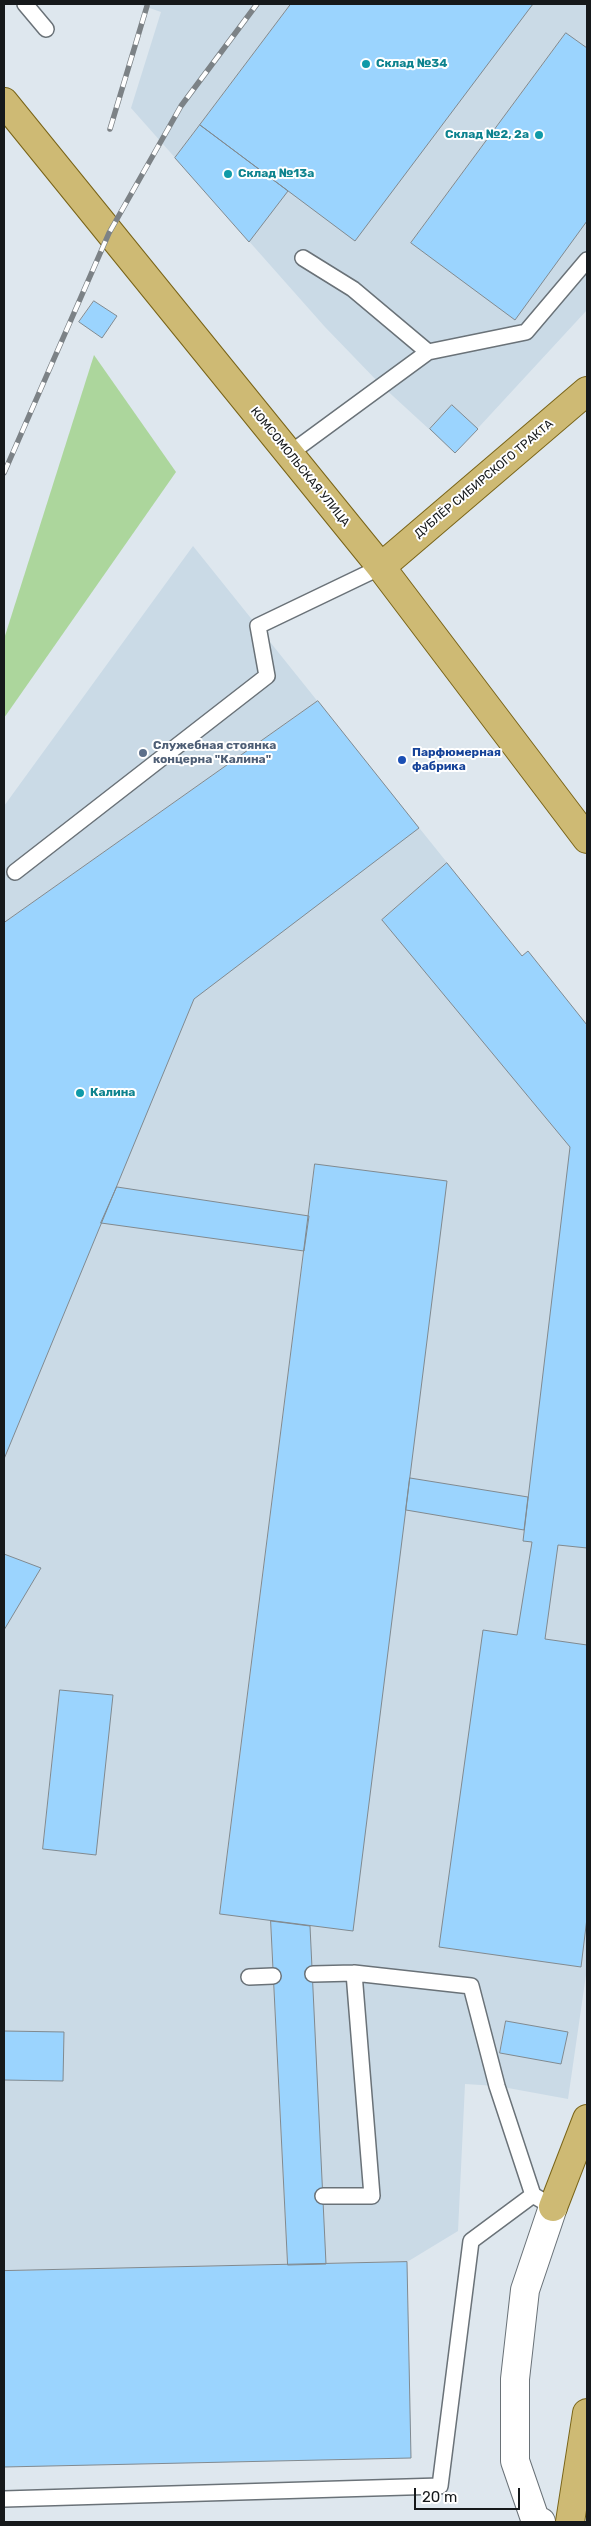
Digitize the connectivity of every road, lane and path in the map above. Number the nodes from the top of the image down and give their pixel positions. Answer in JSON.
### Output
{"nodes":[{"id":1,"x":25,"y":4,"type":"edge"},
{"id":2,"x":46,"y":29,"type":"dead end"},
{"id":3,"x":4,"y":102,"type":"edge"},
{"id":4,"x":302,"y":258,"type":"dead end"},
{"id":5,"x":587,"y":260,"type":"edge"},
{"id":6,"x":428,"y":352,"type":"junction"},
{"id":7,"x":587,"y":391,"type":"edge"},
{"id":8,"x":289,"y":454,"type":"junction"},
{"id":9,"x":380,"y":567,"type":"junction"},
{"id":10,"x":587,"y":839,"type":"edge"},
{"id":11,"x":15,"y":872,"type":"dead end"},
{"id":12,"x":354,"y":1973,"type":"junction"},
{"id":13,"x":313,"y":1974,"type":"dead end"},
{"id":14,"x":274,"y":1976,"type":"dead end"},
{"id":15,"x":249,"y":1977,"type":"dead end"},
{"id":16,"x":587,"y":2119,"type":"edge"},
{"id":17,"x":323,"y":2196,"type":"dead end"},
{"id":18,"x":543,"y":2201,"type":"junction"},
{"id":19,"x":587,"y":2416,"type":"edge"},
{"id":20,"x":4,"y":2499,"type":"edge"},
{"id":21,"x":538,"y":2521,"type":"edge"},
{"id":22,"x":570,"y":2522,"type":"edge"}],
"edges":[{"from":1,"to":2,"type":"lane"},
{"from":3,"to":8,"type":"main road","name":"КОМСОМОЛЬСКАЯ УЛИЦА"},
{"from":4,"to":6,"type":"lane"},
{"from":5,"to":6,"type":"lane"},
{"from":6,"to":8,"type":"lane"},
{"from":7,"to":9,"type":"main road","name":"ДУБЛЁР СИБИРСКОГО ТРАКТА"},
{"from":8,"to":9,"type":"main road","name":"КОМСОМОЛЬСКАЯ УЛИЦА"},
{"from":9,"to":10,"type":"main road","name":"КОМСОМОЛЬСКАЯ УЛИЦА"},
{"from":9,"to":11,"type":"lane"},
{"from":12,"to":13,"type":"lane"},
{"from":12,"to":17,"type":"lane"},
{"from":12,"to":18,"type":"lane"},
{"from":14,"to":15,"type":"lane"},
{"from":16,"to":18,"type":"main road"},
{"from":18,"to":20,"type":"lane"},
{"from":18,"to":21,"type":"street"},
{"from":19,"to":22,"type":"main road"}]}
